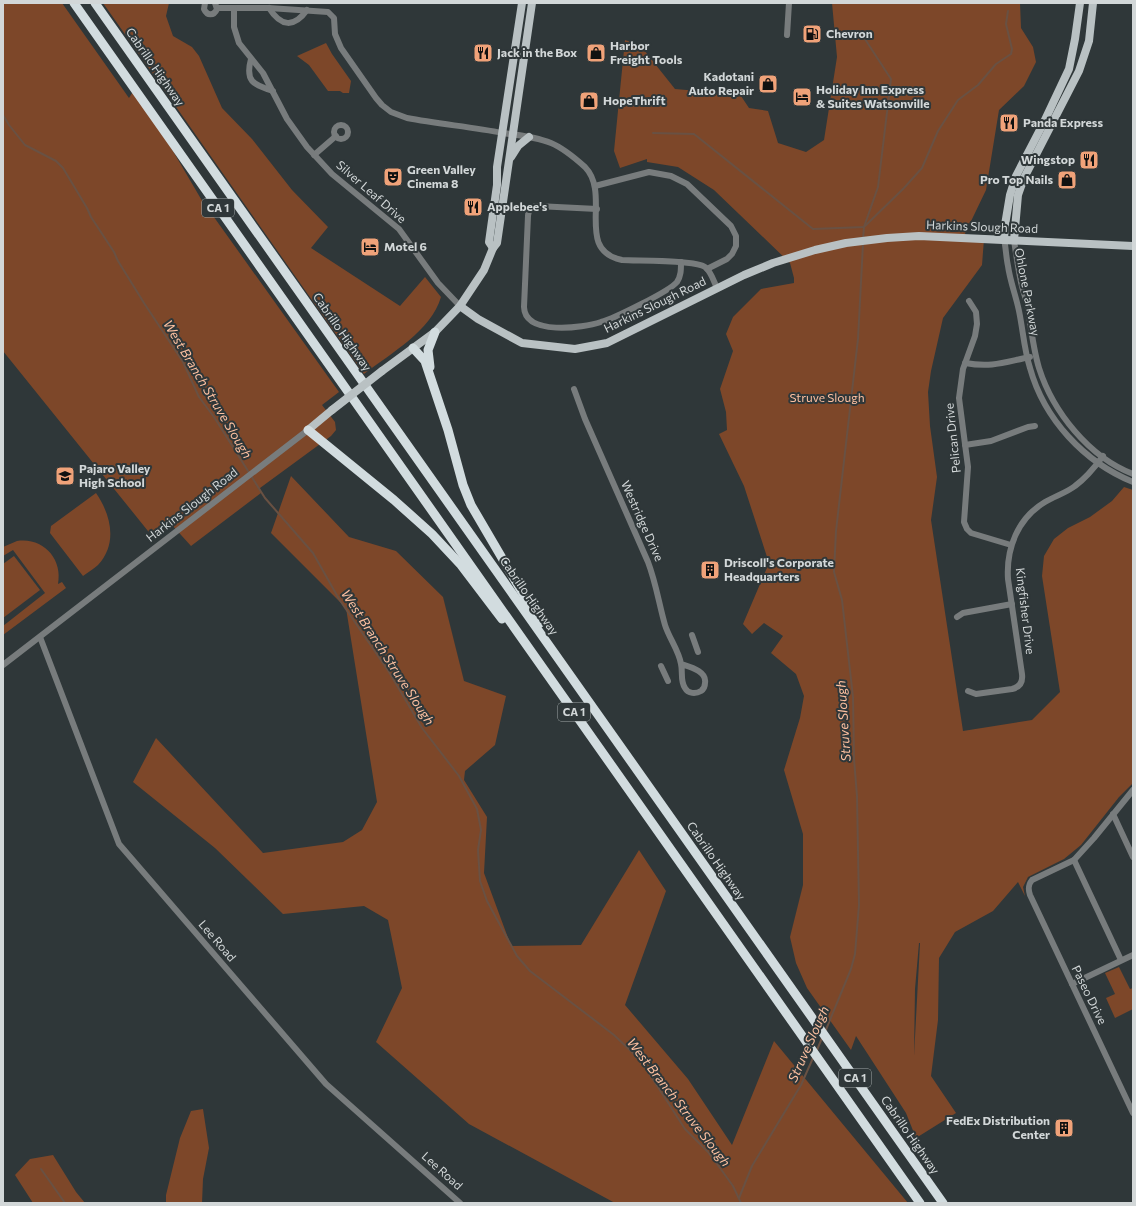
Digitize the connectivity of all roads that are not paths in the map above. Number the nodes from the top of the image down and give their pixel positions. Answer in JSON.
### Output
{"nodes":[{"id":1,"x":74,"y":3,"type":"edge"},
{"id":2,"x":95,"y":3,"type":"edge"},
{"id":3,"x":205,"y":3,"type":"edge"},
{"id":4,"x":522,"y":3,"type":"edge"},
{"id":5,"x":532,"y":3,"type":"edge"},
{"id":6,"x":789,"y":3,"type":"edge"},
{"id":7,"x":1080,"y":3,"type":"edge"},
{"id":8,"x":1093,"y":3,"type":"edge"},
{"id":9,"x":216,"y":6,"type":"edge"},
{"id":10,"x":234,"y":8,"type":"junction"},
{"id":11,"x":269,"y":8,"type":"junction"},
{"id":12,"x":307,"y":10,"type":"junction"},
{"id":13,"x":787,"y":35,"type":"dead end"},
{"id":14,"x":251,"y":59,"type":"junction"},
{"id":15,"x":273,"y":91,"type":"junction"},
{"id":16,"x":502,"y":132,"type":"junction"},
{"id":17,"x":512,"y":134,"type":"junction"},
{"id":18,"x":336,"y":136,"type":"dead end"},
{"id":19,"x":529,"y":137,"type":"junction"},
{"id":20,"x":314,"y":156,"type":"junction"},
{"id":21,"x":508,"y":161,"type":"junction"},
{"id":22,"x":595,"y":186,"type":"junction"},
{"id":23,"x":596,"y":209,"type":"junction"},
{"id":24,"x":1004,"y":239,"type":"junction"},
{"id":25,"x":1014,"y":240,"type":"junction"},
{"id":26,"x":1133,"y":246,"type":"edge"},
{"id":27,"x":492,"y":248,"type":"junction"},
{"id":28,"x":681,"y":262,"type":"junction"},
{"id":29,"x":707,"y":269,"type":"junction"},
{"id":30,"x":717,"y":288,"type":"junction"},
{"id":31,"x":970,"y":301,"type":"dead end"},
{"id":32,"x":460,"y":306,"type":"junction"},
{"id":33,"x":435,"y":332,"type":"junction"},
{"id":34,"x":413,"y":348,"type":"junction"},
{"id":35,"x":1036,"y":356,"type":"junction"},
{"id":36,"x":1027,"y":357,"type":"junction"},
{"id":37,"x":965,"y":362,"type":"junction"},
{"id":38,"x":574,"y":389,"type":"dead end"},
{"id":39,"x":1035,"y":426,"type":"dead end"},
{"id":40,"x":308,"y":430,"type":"junction"},
{"id":41,"x":448,"y":430,"type":"junction"},
{"id":42,"x":965,"y":445,"type":"junction"},
{"id":43,"x":1102,"y":456,"type":"junction"},
{"id":44,"x":1097,"y":463,"type":"junction"},
{"id":45,"x":1133,"y":474,"type":"edge"},
{"id":46,"x":1133,"y":482,"type":"edge"},
{"id":47,"x":1011,"y":545,"type":"junction"},
{"id":48,"x":1012,"y":604,"type":"junction"},
{"id":49,"x":958,"y":618,"type":"dead end"},
{"id":50,"x":692,"y":635,"type":"dead end"},
{"id":51,"x":40,"y":637,"type":"junction"},
{"id":52,"x":698,"y":652,"type":"dead end"},
{"id":53,"x":532,"y":653,"type":"junction"},
{"id":54,"x":561,"y":663,"type":"junction"},
{"id":55,"x":681,"y":664,"type":"junction"},
{"id":56,"x":3,"y":666,"type":"edge"},
{"id":57,"x":661,"y":666,"type":"dead end"},
{"id":58,"x":668,"y":681,"type":"dead end"},
{"id":59,"x":968,"y":691,"type":"dead end"},
{"id":60,"x":1133,"y":790,"type":"edge"},
{"id":61,"x":1113,"y":814,"type":"junction"},
{"id":62,"x":1133,"y":858,"type":"edge"},
{"id":63,"x":1074,"y":860,"type":"junction"},
{"id":64,"x":1133,"y":955,"type":"edge"},
{"id":65,"x":1121,"y":960,"type":"junction"},
{"id":66,"x":1072,"y":984,"type":"junction"},
{"id":67,"x":1133,"y":1113,"type":"edge"},
{"id":68,"x":460,"y":1203,"type":"edge"},
{"id":69,"x":920,"y":1203,"type":"edge"},
{"id":70,"x":943,"y":1203,"type":"edge"}],
"edges":[{"from":1,"to":53,"type":"highway","number":"CA 1"},
{"from":2,"to":54,"type":"highway","name":"Cabrillo Highway","number":"CA 1"},
{"from":3,"to":9,"type":"street"},
{"from":4,"to":16,"type":"main road"},
{"from":5,"to":17,"type":"main road"},
{"from":6,"to":13,"type":"street"},
{"from":7,"to":24,"type":"main road","name":"Ohlone Parkway"},
{"from":8,"to":25,"type":"main road","name":"Ohlone Parkway"},
{"from":9,"to":10,"type":"street"},
{"from":10,"to":11,"type":"street"},
{"from":10,"to":14,"type":"street","name":"Silver Leaf Drive"},
{"from":11,"to":12,"type":"street"},
{"from":11,"to":12,"type":"street"},
{"from":12,"to":16,"type":"street"},
{"from":14,"to":15,"type":"street","name":"Silver Leaf Drive"},
{"from":14,"to":15,"type":"street"},
{"from":15,"to":20,"type":"street","name":"Silver Leaf Drive"},
{"from":16,"to":17,"type":"street"},
{"from":16,"to":27,"type":"main road"},
{"from":17,"to":19,"type":"street"},
{"from":17,"to":21,"type":"main road"},
{"from":18,"to":20,"type":"street"},
{"from":19,"to":21,"type":"main road"},
{"from":19,"to":22,"type":"street"},
{"from":20,"to":32,"type":"street","name":"Silver Leaf Drive"},
{"from":21,"to":27,"type":"main road"},
{"from":22,"to":23,"type":"street"},
{"from":22,"to":29,"type":"street"},
{"from":23,"to":28,"type":"street"},
{"from":23,"to":28,"type":"street"},
{"from":24,"to":25,"type":"main road","name":"Harkins Slough Road"},
{"from":24,"to":30,"type":"main road","name":"Harkins Slough Road"},
{"from":24,"to":36,"type":"street","name":"Ohlone Parkway"},
{"from":25,"to":26,"type":"main road","name":"Harkins Slough Road"},
{"from":25,"to":35,"type":"street","name":"Ohlone Parkway"},
{"from":27,"to":32,"type":"main road"},
{"from":28,"to":29,"type":"street"},
{"from":29,"to":30,"type":"street"},
{"from":30,"to":32,"type":"main road","name":"Harkins Slough Road"},
{"from":31,"to":37,"type":"street","name":"Pelican Drive"},
{"from":32,"to":33,"type":"main road","name":"Harkins Slough Road"},
{"from":33,"to":34,"type":"main road","name":"Harkins Slough Road"},
{"from":33,"to":41,"type":"highway"},
{"from":34,"to":40,"type":"main road","name":"Harkins Slough Road","bridge":true},
{"from":34,"to":41,"type":"highway"},
{"from":35,"to":36,"type":"street"},
{"from":35,"to":43,"type":"street","name":"Ohlone Parkway"},
{"from":36,"to":37,"type":"street"},
{"from":36,"to":44,"type":"street","name":"Ohlone Parkway"},
{"from":37,"to":42,"type":"street","name":"Pelican Drive"},
{"from":38,"to":55,"type":"street","name":"Westridge Drive"},
{"from":39,"to":42,"type":"street"},
{"from":40,"to":51,"type":"street","name":"Harkins Slough Road"},
{"from":40,"to":53,"type":"highway"},
{"from":41,"to":54,"type":"highway"},
{"from":42,"to":47,"type":"street","name":"Pelican Drive"},
{"from":43,"to":44,"type":"street","name":"Kingfisher Drive"},
{"from":43,"to":45,"type":"street","name":"Ohlone Parkway"},
{"from":44,"to":46,"type":"street","name":"Ohlone Parkway"},
{"from":44,"to":47,"type":"street","name":"Kingfisher Drive"},
{"from":47,"to":48,"type":"street","name":"Kingfisher Drive"},
{"from":48,"to":49,"type":"street"},
{"from":48,"to":59,"type":"street","name":"Kingfisher Drive"},
{"from":50,"to":52,"type":"street"},
{"from":51,"to":56,"type":"street","name":"Harkins Slough Road"},
{"from":51,"to":68,"type":"street","name":"Lee Road"},
{"from":53,"to":69,"type":"highway","number":"CA 1"},
{"from":54,"to":70,"type":"highway","name":"Cabrillo Highway","number":"CA 1"},
{"from":55,"to":55,"type":"street","name":"Westridge Drive"},
{"from":57,"to":58,"type":"street"},
{"from":60,"to":61,"type":"street"},
{"from":61,"to":62,"type":"street"},
{"from":61,"to":63,"type":"street"},
{"from":63,"to":65,"type":"street"},
{"from":63,"to":66,"type":"street","name":"Paseo Drive"},
{"from":64,"to":65,"type":"street"},
{"from":65,"to":66,"type":"street"},
{"from":66,"to":67,"type":"street","name":"Paseo Drive"}]}
